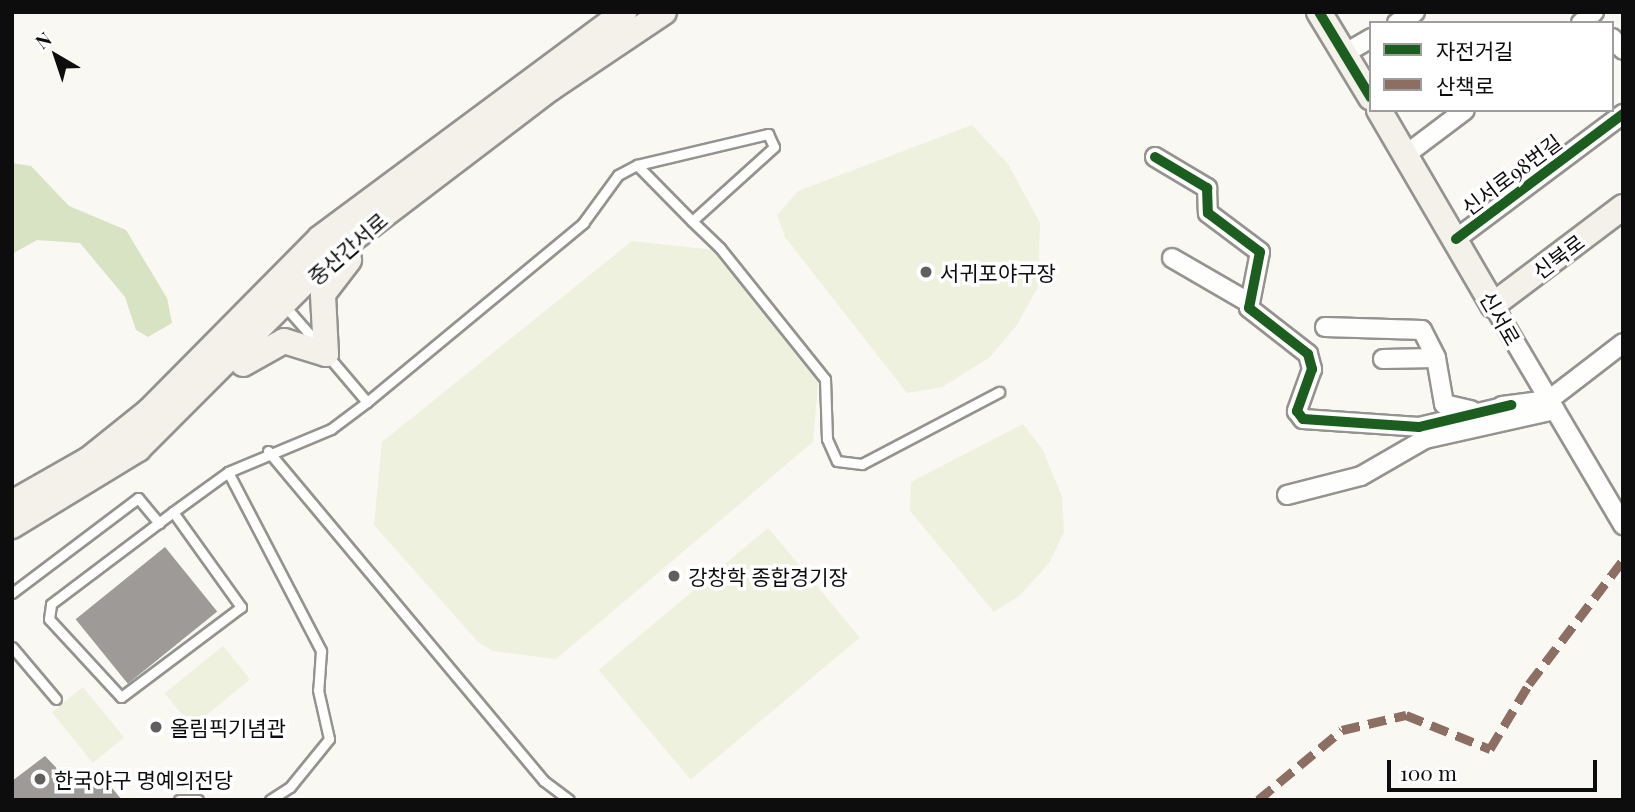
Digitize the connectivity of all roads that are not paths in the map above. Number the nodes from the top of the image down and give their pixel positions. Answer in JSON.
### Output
{"nodes":[{"id":1,"x":624,"y":12,"type":"edge"},
{"id":2,"x":664,"y":12,"type":"edge"},
{"id":3,"x":1319,"y":12,"type":"edge"},
{"id":4,"x":1369,"y":39,"type":"edge"},
{"id":5,"x":1342,"y":55,"type":"junction"},
{"id":6,"x":1369,"y":95,"type":"edge"},
{"id":7,"x":1380,"y":112,"type":"edge"},
{"id":8,"x":1462,"y":112,"type":"edge"},
{"id":9,"x":1623,"y":114,"type":"edge"},
{"id":10,"x":1408,"y":153,"type":"junction"},
{"id":11,"x":1155,"y":157,"type":"dead end"},
{"id":12,"x":637,"y":165,"type":"junction"},
{"id":13,"x":407,"y":198,"type":"junction"},
{"id":14,"x":1623,"y":207,"type":"edge"},
{"id":15,"x":692,"y":221,"type":"junction"},
{"id":16,"x":1456,"y":240,"type":"junction"},
{"id":17,"x":1172,"y":258,"type":"dead end"},
{"id":18,"x":277,"y":297,"type":"junction"},
{"id":19,"x":1248,"y":302,"type":"junction"},
{"id":20,"x":1493,"y":305,"type":"junction"},
{"id":21,"x":1325,"y":327,"type":"dead end"},
{"id":22,"x":1623,"y":343,"type":"edge"},
{"id":23,"x":326,"y":354,"type":"junction"},
{"id":24,"x":1436,"y":358,"type":"junction"},
{"id":25,"x":1383,"y":359,"type":"dead end"},
{"id":26,"x":999,"y":392,"type":"dead end"},
{"id":27,"x":367,"y":402,"type":"junction"},
{"id":28,"x":1511,"y":405,"type":"junction"},
{"id":29,"x":1552,"y":405,"type":"junction"},
{"id":30,"x":169,"y":424,"type":"junction"},
{"id":31,"x":268,"y":451,"type":"junction"},
{"id":32,"x":228,"y":471,"type":"junction"},
{"id":33,"x":1287,"y":495,"type":"dead end"},
{"id":34,"x":12,"y":503,"type":"edge"},
{"id":35,"x":173,"y":512,"type":"junction"},
{"id":36,"x":159,"y":523,"type":"junction"},
{"id":37,"x":1623,"y":525,"type":"edge"},
{"id":38,"x":12,"y":526,"type":"edge"},
{"id":39,"x":12,"y":593,"type":"edge"},
{"id":40,"x":12,"y":646,"type":"edge"},
{"id":41,"x":56,"y":699,"type":"dead end"},
{"id":42,"x":179,"y":800,"type":"edge"},
{"id":43,"x":198,"y":800,"type":"edge"},
{"id":44,"x":270,"y":800,"type":"edge"},
{"id":45,"x":569,"y":800,"type":"edge"}],
"edges":[{"from":1,"to":18,"type":"main road","name":"중산간서로"},
{"from":2,"to":13,"type":"main road","name":"중산간서로"},
{"from":3,"to":5,"type":"main road"},
{"from":4,"to":5,"type":"street"},
{"from":5,"to":6,"type":"main road"},
{"from":7,"to":10,"type":"main road","name":"신서로"},
{"from":8,"to":10,"type":"street"},
{"from":9,"to":16,"type":"street","name":"신서로98번길"},
{"from":10,"to":16,"type":"main road","name":"신서로"},
{"from":11,"to":19,"type":"street"},
{"from":12,"to":15,"type":"lane"},
{"from":12,"to":15,"type":"lane"},
{"from":12,"to":27,"type":"lane"},
{"from":13,"to":18,"type":"main road","name":"중산간서로"},
{"from":13,"to":23,"type":"main road"},
{"from":14,"to":20,"type":"main road","name":"신북로"},
{"from":15,"to":26,"type":"lane"},
{"from":16,"to":20,"type":"main road","name":"신서로"},
{"from":17,"to":19,"type":"street"},
{"from":18,"to":23,"type":"lane"},
{"from":18,"to":30,"type":"main road","name":"중산간서로"},
{"from":18,"to":34,"type":"main road","name":"중산간서로"},
{"from":19,"to":28,"type":"street"},
{"from":20,"to":29,"type":"street","name":"신서로"},
{"from":21,"to":24,"type":"street"},
{"from":22,"to":29,"type":"street"},
{"from":23,"to":27,"type":"lane"},
{"from":23,"to":30,"type":"main road"},
{"from":24,"to":25,"type":"street"},
{"from":24,"to":28,"type":"street"},
{"from":27,"to":31,"type":"lane"},
{"from":28,"to":29,"type":"street"},
{"from":29,"to":33,"type":"street"},
{"from":29,"to":37,"type":"street","name":"신서로"},
{"from":30,"to":38,"type":"main road","name":"중산간서로"},
{"from":31,"to":32,"type":"lane"},
{"from":31,"to":45,"type":"lane"},
{"from":32,"to":35,"type":"lane"},
{"from":32,"to":44,"type":"lane"},
{"from":35,"to":36,"type":"lane"},
{"from":35,"to":36,"type":"lane"},
{"from":36,"to":39,"type":"lane"},
{"from":40,"to":41,"type":"lane"},
{"from":42,"to":43,"type":"lane"}]}
